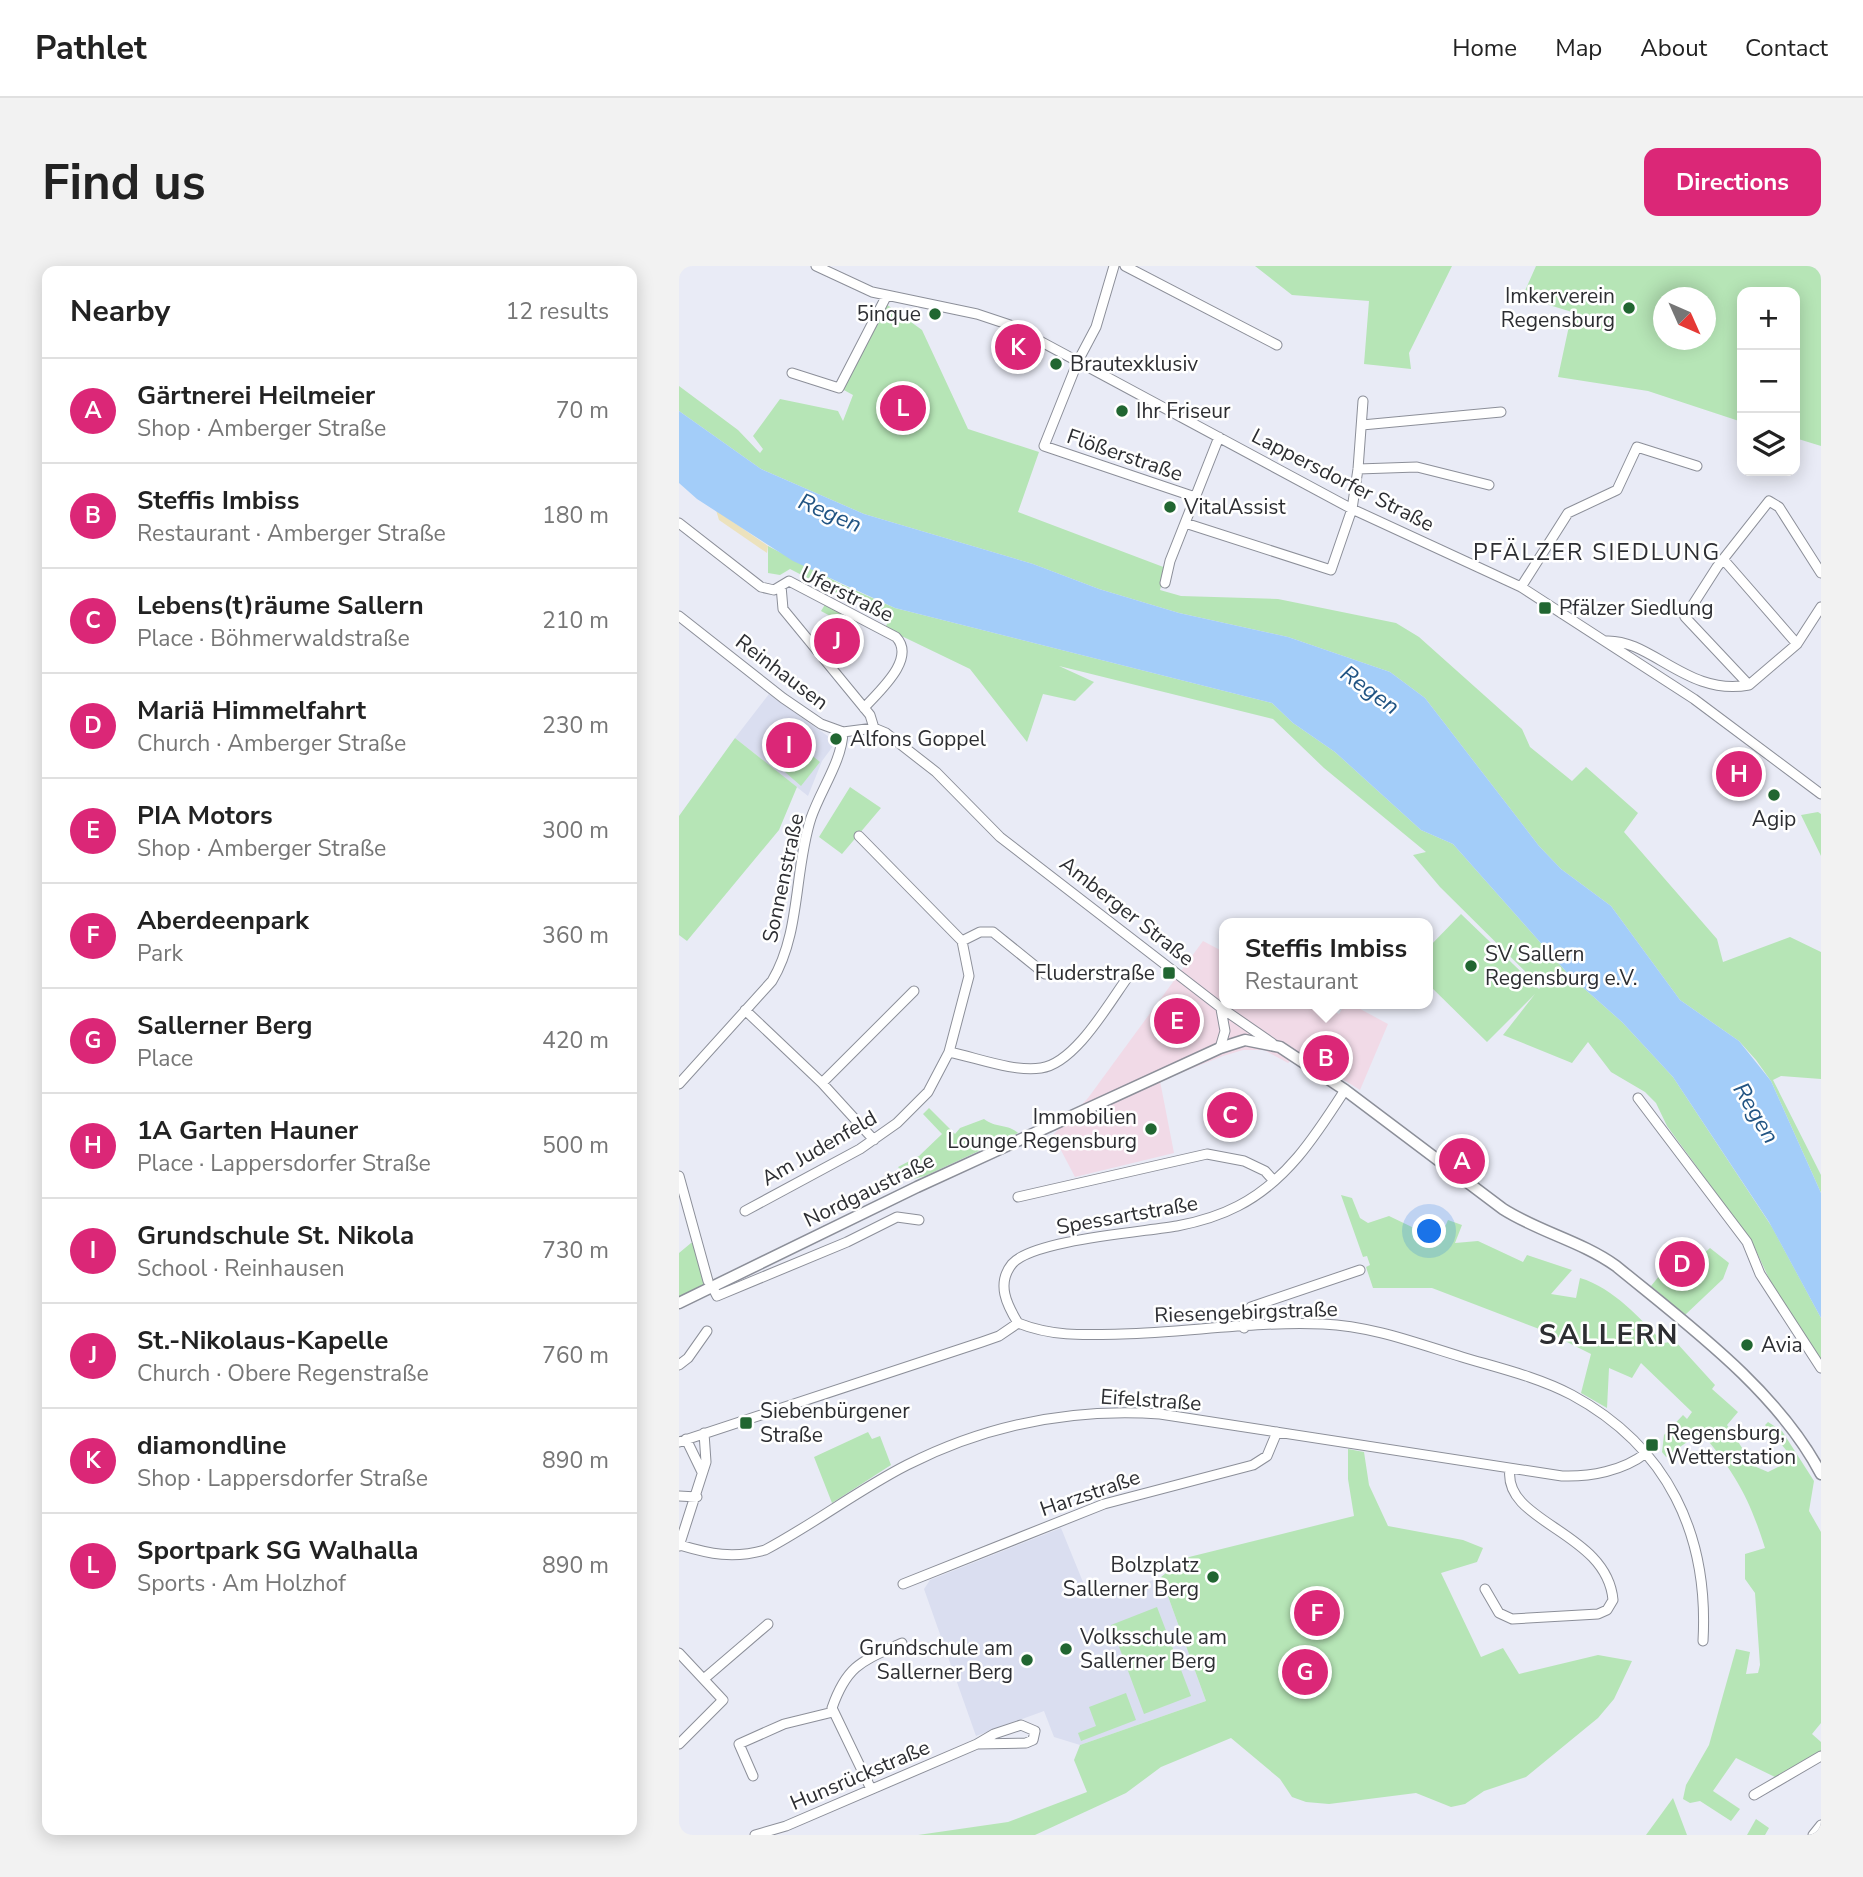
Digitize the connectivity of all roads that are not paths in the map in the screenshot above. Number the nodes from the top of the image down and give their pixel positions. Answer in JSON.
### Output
{"nodes":[{"id":1,"x":815,"y":266,"type":"edge"},
{"id":2,"x":1114,"y":266,"type":"edge"},
{"id":3,"x":1125,"y":266,"type":"edge"},
{"id":4,"x":887,"y":295,"type":"junction"},
{"id":5,"x":1277,"y":345,"type":"dead end"},
{"id":6,"x":1078,"y":360,"type":"junction"},
{"id":7,"x":792,"y":373,"type":"dead end"},
{"id":8,"x":1363,"y":401,"type":"dead end"},
{"id":9,"x":1501,"y":412,"type":"dead end"},
{"id":10,"x":1362,"y":425,"type":"junction"},
{"id":11,"x":1219,"y":437,"type":"junction"},
{"id":12,"x":1697,"y":466,"type":"dead end"},
{"id":13,"x":1359,"y":469,"type":"junction"},
{"id":14,"x":1489,"y":485,"type":"dead end"},
{"id":15,"x":1195,"y":498,"type":"junction"},
{"id":16,"x":1352,"y":509,"type":"junction"},
{"id":17,"x":679,"y":523,"type":"edge"},
{"id":18,"x":1185,"y":523,"type":"junction"},
{"id":19,"x":1723,"y":559,"type":"junction"},
{"id":20,"x":1821,"y":573,"type":"edge"},
{"id":21,"x":1165,"y":583,"type":"dead end"},
{"id":22,"x":781,"y":586,"type":"junction"},
{"id":23,"x":1521,"y":587,"type":"junction"},
{"id":24,"x":1821,"y":607,"type":"edge"},
{"id":25,"x":679,"y":616,"type":"edge"},
{"id":26,"x":1605,"y":641,"type":"junction"},
{"id":27,"x":1797,"y":645,"type":"junction"},
{"id":28,"x":1749,"y":685,"type":"junction"},
{"id":29,"x":864,"y":708,"type":"junction"},
{"id":30,"x":874,"y":728,"type":"junction"},
{"id":31,"x":843,"y":732,"type":"junction"},
{"id":32,"x":1821,"y":793,"type":"edge"},
{"id":33,"x":859,"y":836,"type":"dead end"},
{"id":34,"x":962,"y":941,"type":"junction"},
{"id":35,"x":1045,"y":974,"type":"dead end"},
{"id":36,"x":1130,"y":974,"type":"dead end"},
{"id":37,"x":914,"y":991,"type":"dead end"},
{"id":38,"x":1219,"y":1006,"type":"edge"},
{"id":39,"x":1220,"y":1009,"type":"edge"},
{"id":40,"x":1223,"y":1009,"type":"edge"},
{"id":41,"x":745,"y":1010,"type":"junction"},
{"id":42,"x":1272,"y":1043,"type":"junction"},
{"id":43,"x":1220,"y":1048,"type":"junction"},
{"id":44,"x":950,"y":1052,"type":"junction"},
{"id":45,"x":679,"y":1083,"type":"edge"},
{"id":46,"x":822,"y":1083,"type":"junction"},
{"id":47,"x":1345,"y":1090,"type":"junction"},
{"id":48,"x":1638,"y":1098,"type":"dead end"},
{"id":49,"x":874,"y":1140,"type":"junction"},
{"id":50,"x":679,"y":1176,"type":"edge"},
{"id":51,"x":1274,"y":1181,"type":"junction"},
{"id":52,"x":1018,"y":1196,"type":"dead end"},
{"id":53,"x":745,"y":1211,"type":"dead end"},
{"id":54,"x":919,"y":1220,"type":"dead end"},
{"id":55,"x":1360,"y":1270,"type":"dead end"},
{"id":56,"x":711,"y":1284,"type":"junction"},
{"id":57,"x":679,"y":1303,"type":"edge"},
{"id":58,"x":1018,"y":1323,"type":"junction"},
{"id":59,"x":1244,"y":1328,"type":"junction"},
{"id":60,"x":707,"y":1331,"type":"dead end"},
{"id":61,"x":679,"y":1365,"type":"edge"},
{"id":62,"x":1821,"y":1368,"type":"edge"},
{"id":63,"x":1277,"y":1432,"type":"junction"},
{"id":64,"x":704,"y":1433,"type":"junction"},
{"id":65,"x":683,"y":1441,"type":"edge"},
{"id":66,"x":1646,"y":1453,"type":"junction"},
{"id":67,"x":1510,"y":1469,"type":"junction"},
{"id":68,"x":702,"y":1473,"type":"junction"},
{"id":69,"x":1821,"y":1474,"type":"edge"},
{"id":70,"x":679,"y":1496,"type":"edge"},
{"id":71,"x":697,"y":1497,"type":"junction"},
{"id":72,"x":679,"y":1545,"type":"edge"},
{"id":73,"x":903,"y":1584,"type":"dead end"},
{"id":74,"x":1485,"y":1589,"type":"dead end"},
{"id":75,"x":768,"y":1624,"type":"dead end"},
{"id":76,"x":1703,"y":1641,"type":"dead end"},
{"id":77,"x":902,"y":1643,"type":"dead end"},
{"id":78,"x":679,"y":1653,"type":"edge"},
{"id":79,"x":705,"y":1678,"type":"junction"},
{"id":80,"x":833,"y":1712,"type":"junction"},
{"id":81,"x":679,"y":1744,"type":"edge"},
{"id":82,"x":977,"y":1744,"type":"junction"},
{"id":83,"x":1821,"y":1756,"type":"edge"},
{"id":84,"x":753,"y":1776,"type":"dead end"},
{"id":85,"x":871,"y":1789,"type":"junction"},
{"id":86,"x":1754,"y":1795,"type":"dead end"},
{"id":87,"x":1821,"y":1825,"type":"edge"},
{"id":88,"x":755,"y":1835,"type":"edge"},
{"id":89,"x":1813,"y":1835,"type":"edge"}],
"edges":[{"from":1,"to":4,"type":"street","name":"Lappersdorfer Straße"},
{"from":2,"to":6,"type":"street"},
{"from":3,"to":5,"type":"street"},
{"from":4,"to":6,"type":"street","name":"Lappersdorfer Straße"},
{"from":4,"to":7,"type":"street"},
{"from":6,"to":11,"type":"street","name":"Lappersdorfer Straße"},
{"from":6,"to":15,"type":"street","name":"Flößerstraße"},
{"from":8,"to":10,"type":"street"},
{"from":9,"to":10,"type":"street"},
{"from":10,"to":13,"type":"street"},
{"from":11,"to":15,"type":"street"},
{"from":11,"to":16,"type":"street","name":"Lappersdorfer Straße"},
{"from":12,"to":23,"type":"street"},
{"from":13,"to":14,"type":"street"},
{"from":13,"to":16,"type":"street"},
{"from":15,"to":18,"type":"street"},
{"from":16,"to":18,"type":"street"},
{"from":16,"to":23,"type":"street","name":"Lappersdorfer Straße"},
{"from":17,"to":22,"type":"street"},
{"from":18,"to":21,"type":"street"},
{"from":19,"to":20,"type":"street"},
{"from":19,"to":27,"type":"street"},
{"from":19,"to":28,"type":"street"},
{"from":22,"to":29,"type":"street"},
{"from":22,"to":29,"type":"street","name":"Uferstraße"},
{"from":23,"to":26,"type":"street","name":"Lappersdorfer Straße"},
{"from":24,"to":27,"type":"street"},
{"from":25,"to":31,"type":"street","name":"Reinhausen"},
{"from":26,"to":28,"type":"street"},
{"from":26,"to":32,"type":"street","name":"Lappersdorfer Straße"},
{"from":27,"to":28,"type":"street"},
{"from":29,"to":30,"type":"street"},
{"from":30,"to":31,"type":"street","name":"Reinhausen"},
{"from":30,"to":38,"type":"street","name":"Amberger Straße"},
{"from":31,"to":41,"type":"street","name":"Sonnenstraße"},
{"from":33,"to":34,"type":"street"},
{"from":34,"to":35,"type":"street"},
{"from":34,"to":44,"type":"street","name":"Am Judenfeld"},
{"from":36,"to":44,"type":"street"},
{"from":37,"to":46,"type":"street"},
{"from":39,"to":43,"type":"street"},
{"from":40,"to":42,"type":"street","name":"Amberger Straße"},
{"from":41,"to":45,"type":"street","name":"Sonnenstraße"},
{"from":41,"to":46,"type":"street"},
{"from":42,"to":43,"type":"main road","name":"Nordgaustraße"},
{"from":42,"to":47,"type":"main road","name":"Amberger Straße"},
{"from":43,"to":56,"type":"main road","name":"Nordgaustraße"},
{"from":44,"to":49,"type":"street","name":"Am Judenfeld"},
{"from":46,"to":49,"type":"street"},
{"from":47,"to":51,"type":"street","name":"Spessartstraße"},
{"from":47,"to":69,"type":"main road","name":"Amberger Straße"},
{"from":48,"to":62,"type":"street"},
{"from":49,"to":53,"type":"street","name":"Am Judenfeld"},
{"from":50,"to":56,"type":"street"},
{"from":51,"to":52,"type":"street"},
{"from":51,"to":58,"type":"street","name":"Spessartstraße"},
{"from":54,"to":56,"type":"street"},
{"from":55,"to":59,"type":"street"},
{"from":56,"to":57,"type":"main road","name":"Nordgaustraße"},
{"from":58,"to":59,"type":"street","name":"Riesengebirgstraße"},
{"from":58,"to":64,"type":"street"},
{"from":59,"to":66,"type":"street","name":"Riesengebirgstraße"},
{"from":60,"to":61,"type":"street"},
{"from":63,"to":67,"type":"street","name":"Eifelstraße"},
{"from":63,"to":72,"type":"street","name":"Eifelstraße"},
{"from":63,"to":73,"type":"street","name":"Harzstraße"},
{"from":64,"to":65,"type":"street"},
{"from":64,"to":68,"type":"street"},
{"from":65,"to":68,"type":"street"},
{"from":66,"to":67,"type":"street","name":"Eifelstraße"},
{"from":66,"to":76,"type":"street","name":"Riesengebirgstraße"},
{"from":67,"to":74,"type":"street"},
{"from":68,"to":71,"type":"street"},
{"from":70,"to":71,"type":"street"},
{"from":71,"to":72,"type":"street"},
{"from":75,"to":79,"type":"street"},
{"from":77,"to":80,"type":"street"},
{"from":78,"to":79,"type":"street"},
{"from":79,"to":81,"type":"street"},
{"from":80,"to":84,"type":"street"},
{"from":80,"to":85,"type":"street"},
{"from":82,"to":82,"type":"street","name":"Hunsrückstraße"},
{"from":82,"to":85,"type":"street","name":"Hunsrückstraße"},
{"from":83,"to":86,"type":"street"},
{"from":85,"to":88,"type":"street","name":"Hunsrückstraße"},
{"from":87,"to":89,"type":"street"}]}
